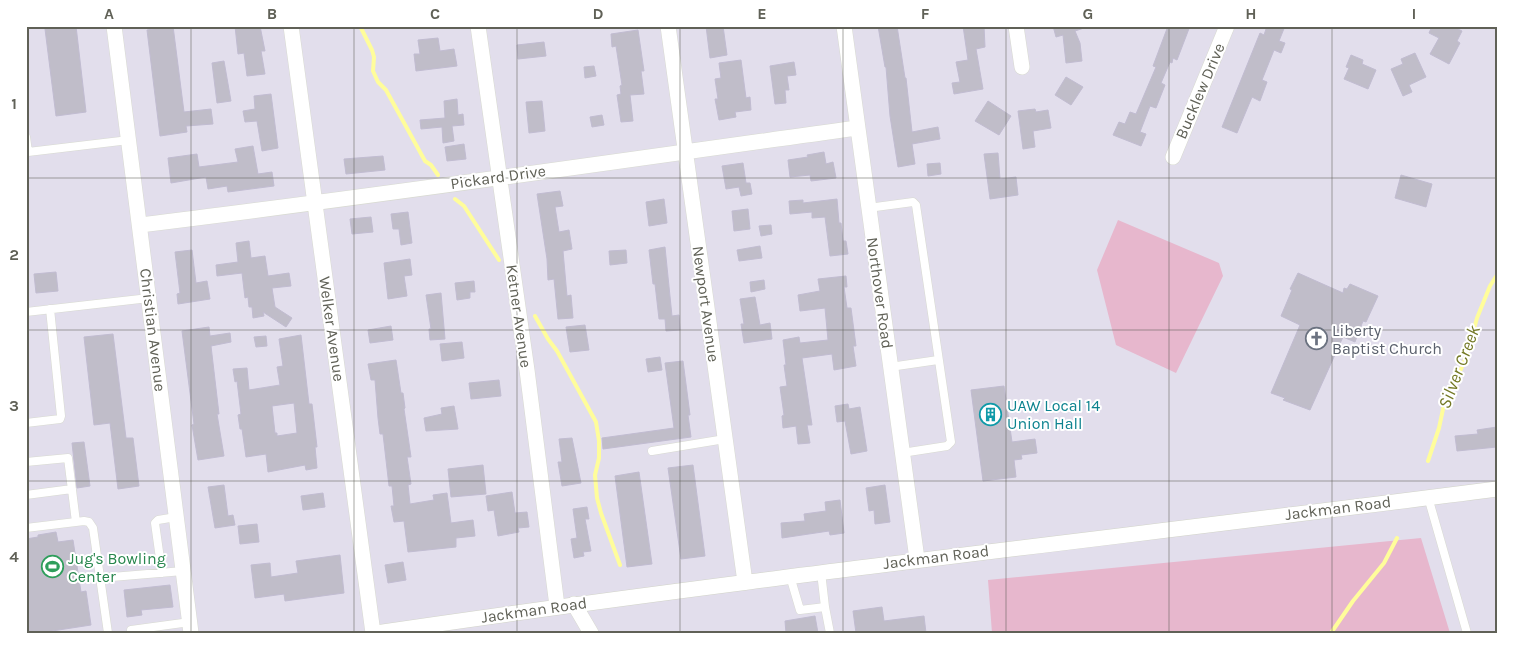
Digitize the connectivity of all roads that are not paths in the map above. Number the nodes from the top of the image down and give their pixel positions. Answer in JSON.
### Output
{"nodes":[{"id":1,"x":114,"y":26,"type":"edge"},
{"id":2,"x":292,"y":26,"type":"edge"},
{"id":3,"x":478,"y":26,"type":"edge"},
{"id":4,"x":668,"y":26,"type":"edge"},
{"id":5,"x":844,"y":26,"type":"edge"},
{"id":6,"x":1016,"y":26,"type":"edge"},
{"id":7,"x":1227,"y":26,"type":"edge"},
{"id":8,"x":1022,"y":67,"type":"dead end"},
{"id":9,"x":857,"y":128,"type":"junction"},
{"id":10,"x":26,"y":137,"type":"edge"},
{"id":11,"x":129,"y":140,"type":"junction"},
{"id":12,"x":27,"y":152,"type":"edge"},
{"id":13,"x":684,"y":152,"type":"junction"},
{"id":14,"x":1173,"y":156,"type":"dead end"},
{"id":15,"x":498,"y":177,"type":"junction"},
{"id":16,"x":315,"y":204,"type":"junction"},
{"id":17,"x":868,"y":208,"type":"junction"},
{"id":18,"x":140,"y":225,"type":"junction"},
{"id":19,"x":149,"y":298,"type":"junction"},
{"id":20,"x":50,"y":309,"type":"junction"},
{"id":21,"x":26,"y":312,"type":"edge"},
{"id":22,"x":938,"y":360,"type":"junction"},
{"id":23,"x":890,"y":368,"type":"junction"},
{"id":24,"x":26,"y":423,"type":"edge"},
{"id":25,"x":725,"y":439,"type":"junction"},
{"id":26,"x":652,"y":451,"type":"dead end"},
{"id":27,"x":902,"y":453,"type":"junction"},
{"id":28,"x":26,"y":462,"type":"edge"},
{"id":29,"x":72,"y":489,"type":"junction"},
{"id":30,"x":1497,"y":489,"type":"edge"},
{"id":31,"x":26,"y":495,"type":"edge"},
{"id":32,"x":1428,"y":498,"type":"junction"},
{"id":33,"x":176,"y":517,"type":"junction"},
{"id":34,"x":76,"y":522,"type":"junction"},
{"id":35,"x":26,"y":528,"type":"edge"},
{"id":36,"x":917,"y":559,"type":"junction"},
{"id":37,"x":183,"y":571,"type":"junction"},
{"id":38,"x":820,"y":572,"type":"junction"},
{"id":39,"x":162,"y":573,"type":"junction"},
{"id":40,"x":790,"y":576,"type":"junction"},
{"id":41,"x":100,"y":578,"type":"junction"},
{"id":42,"x":745,"y":582,"type":"junction"},
{"id":43,"x":574,"y":604,"type":"junction"},
{"id":44,"x":557,"y":606,"type":"junction"},
{"id":45,"x":825,"y":607,"type":"junction"},
{"id":46,"x":191,"y":628,"type":"edge"},
{"id":47,"x":108,"y":633,"type":"edge"},
{"id":48,"x":131,"y":633,"type":"edge"},
{"id":49,"x":374,"y":633,"type":"edge"},
{"id":50,"x":591,"y":633,"type":"edge"},
{"id":51,"x":830,"y":633,"type":"edge"},
{"id":52,"x":1467,"y":633,"type":"edge"}],
"edges":[{"from":1,"to":11,"type":"street","name":"Christian Avenue"},
{"from":2,"to":16,"type":"street","name":"Welker Avenue"},
{"from":3,"to":15,"type":"street","name":"Ketner Avenue"},
{"from":4,"to":13,"type":"street","name":"Newport Avenue"},
{"from":5,"to":9,"type":"street","name":"Northover Road"},
{"from":6,"to":8,"type":"street"},
{"from":7,"to":14,"type":"street","name":"Bucklew Drive"},
{"from":9,"to":13,"type":"street","name":"Pickard Drive"},
{"from":9,"to":17,"type":"street","name":"Northover Road"},
{"from":10,"to":12,"type":"lane"},
{"from":11,"to":12,"type":"lane"},
{"from":11,"to":18,"type":"street","name":"Christian Avenue"},
{"from":13,"to":15,"type":"street","name":"Pickard Drive"},
{"from":13,"to":25,"type":"street","name":"Newport Avenue"},
{"from":15,"to":16,"type":"street","name":"Pickard Drive"},
{"from":15,"to":44,"type":"street","name":"Ketner Avenue"},
{"from":16,"to":18,"type":"street","name":"Pickard Drive"},
{"from":16,"to":49,"type":"street","name":"Welker Avenue"},
{"from":17,"to":22,"type":"lane"},
{"from":17,"to":23,"type":"street","name":"Northover Road"},
{"from":18,"to":19,"type":"street","name":"Christian Avenue"},
{"from":19,"to":20,"type":"lane"},
{"from":19,"to":33,"type":"street","name":"Christian Avenue"},
{"from":20,"to":21,"type":"lane"},
{"from":20,"to":24,"type":"lane"},
{"from":22,"to":23,"type":"lane"},
{"from":22,"to":27,"type":"lane"},
{"from":23,"to":27,"type":"street","name":"Northover Road"},
{"from":25,"to":26,"type":"lane"},
{"from":25,"to":42,"type":"street","name":"Newport Avenue"},
{"from":27,"to":36,"type":"street","name":"Northover Road"},
{"from":28,"to":29,"type":"lane"},
{"from":29,"to":31,"type":"lane"},
{"from":29,"to":34,"type":"lane"},
{"from":30,"to":32,"type":"street","name":"Jackman Road"},
{"from":32,"to":36,"type":"street","name":"Jackman Road"},
{"from":32,"to":52,"type":"lane"},
{"from":33,"to":37,"type":"street","name":"Christian Avenue"},
{"from":33,"to":39,"type":"lane"},
{"from":34,"to":35,"type":"lane"},
{"from":34,"to":41,"type":"lane"},
{"from":36,"to":38,"type":"street","name":"Jackman Road"},
{"from":37,"to":39,"type":"lane"},
{"from":37,"to":46,"type":"street","name":"Christian Avenue"},
{"from":38,"to":40,"type":"street","name":"Jackman Road"},
{"from":38,"to":45,"type":"lane"},
{"from":39,"to":41,"type":"lane"},
{"from":40,"to":42,"type":"street","name":"Jackman Road"},
{"from":40,"to":45,"type":"lane"},
{"from":41,"to":47,"type":"lane"},
{"from":42,"to":43,"type":"street","name":"Jackman Road"},
{"from":43,"to":44,"type":"street","name":"Jackman Road"},
{"from":43,"to":50,"type":"street"},
{"from":44,"to":49,"type":"street","name":"Jackman Road"},
{"from":45,"to":51,"type":"lane"},
{"from":46,"to":48,"type":"lane"}]}
